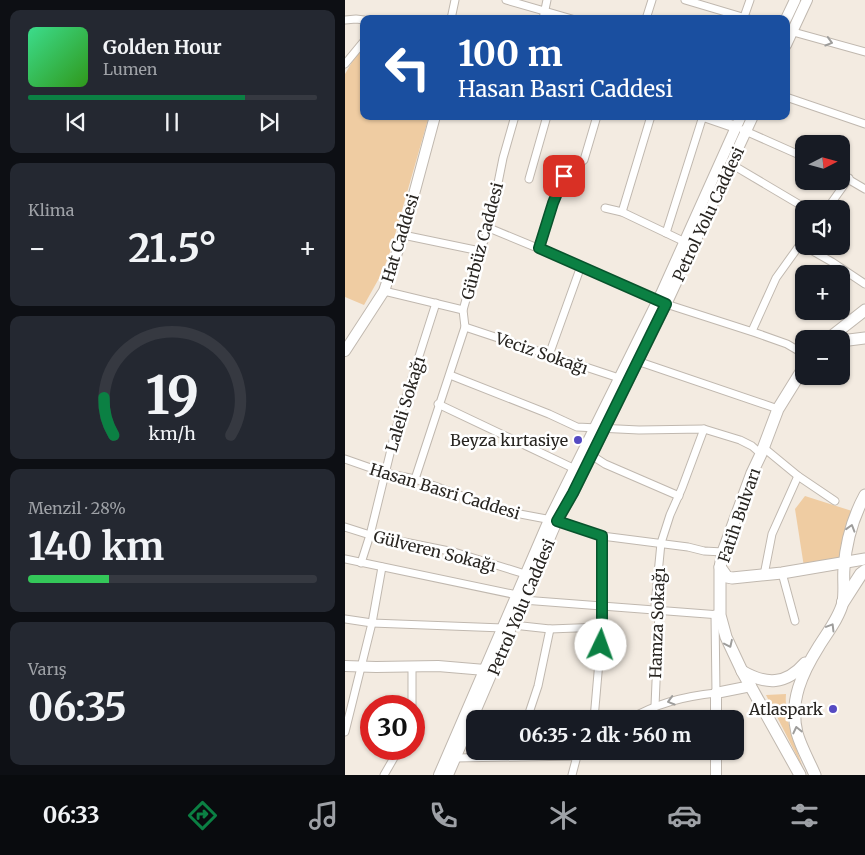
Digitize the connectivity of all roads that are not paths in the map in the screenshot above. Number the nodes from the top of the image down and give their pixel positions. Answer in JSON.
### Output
{"nodes":[{"id":1,"x":455,"y":0,"type":"edge"},
{"id":2,"x":506,"y":0,"type":"edge"},
{"id":3,"x":547,"y":0,"type":"edge"},
{"id":4,"x":652,"y":0,"type":"edge"},
{"id":5,"x":685,"y":0,"type":"edge"},
{"id":6,"x":750,"y":0,"type":"edge"},
{"id":7,"x":795,"y":0,"type":"edge"},
{"id":8,"x":807,"y":0,"type":"edge"},
{"id":9,"x":701,"y":2,"type":"edge"},
{"id":10,"x":452,"y":15,"type":"edge"},
{"id":11,"x":544,"y":15,"type":"edge"},
{"id":12,"x":647,"y":15,"type":"edge"},
{"id":13,"x":738,"y":15,"type":"edge"},
{"id":14,"x":748,"y":15,"type":"edge"},
{"id":15,"x":788,"y":15,"type":"edge"},
{"id":16,"x":345,"y":20,"type":"edge"},
{"id":17,"x":360,"y":20,"type":"edge"},
{"id":18,"x":790,"y":29,"type":"edge"},
{"id":19,"x":790,"y":31,"type":"edge"},
{"id":20,"x":360,"y":46,"type":"edge"},
{"id":21,"x":864,"y":49,"type":"edge"},
{"id":22,"x":345,"y":64,"type":"edge"},
{"id":23,"x":790,"y":98,"type":"edge"},
{"id":24,"x":434,"y":120,"type":"edge"},
{"id":25,"x":514,"y":120,"type":"edge"},
{"id":26,"x":546,"y":120,"type":"edge"},
{"id":27,"x":596,"y":120,"type":"edge"},
{"id":28,"x":650,"y":120,"type":"edge"},
{"id":29,"x":702,"y":120,"type":"edge"},
{"id":30,"x":715,"y":120,"type":"edge"},
{"id":31,"x":739,"y":120,"type":"edge"},
{"id":32,"x":751,"y":120,"type":"edge"},
{"id":33,"x":865,"y":124,"type":"edge"},
{"id":34,"x":736,"y":127,"type":"junction"},
{"id":35,"x":746,"y":131,"type":"junction"},
{"id":36,"x":795,"y":153,"type":"edge"},
{"id":37,"x":731,"y":164,"type":"junction"},
{"id":38,"x":850,"y":179,"type":"edge"},
{"id":39,"x":529,"y":180,"type":"dead end"},
{"id":40,"x":865,"y":189,"type":"edge"},
{"id":41,"x":795,"y":202,"type":"edge"},
{"id":42,"x":605,"y":208,"type":"dead end"},
{"id":43,"x":623,"y":212,"type":"junction"},
{"id":44,"x":489,"y":228,"type":"junction"},
{"id":45,"x":666,"y":233,"type":"junction"},
{"id":46,"x":403,"y":235,"type":"junction"},
{"id":47,"x":685,"y":242,"type":"junction"},
{"id":48,"x":539,"y":248,"type":"junction"},
{"id":49,"x":479,"y":250,"type":"junction"},
{"id":50,"x":795,"y":254,"type":"edge"},
{"id":51,"x":821,"y":255,"type":"edge"},
{"id":52,"x":581,"y":266,"type":"junction"},
{"id":53,"x":865,"y":284,"type":"edge"},
{"id":54,"x":384,"y":291,"type":"junction"},
{"id":55,"x":662,"y":302,"type":"junction"},
{"id":56,"x":436,"y":303,"type":"junction"},
{"id":57,"x":463,"y":310,"type":"junction"},
{"id":58,"x":865,"y":310,"type":"edge"},
{"id":59,"x":465,"y":327,"type":"junction"},
{"id":60,"x":839,"y":330,"type":"edge"},
{"id":61,"x":752,"y":331,"type":"junction"},
{"id":62,"x":865,"y":338,"type":"edge"},
{"id":63,"x":850,"y":340,"type":"edge"},
{"id":64,"x":795,"y":349,"type":"edge"},
{"id":65,"x":345,"y":351,"type":"edge"},
{"id":66,"x":549,"y":355,"type":"junction"},
{"id":67,"x":637,"y":361,"type":"junction"},
{"id":68,"x":450,"y":375,"type":"junction"},
{"id":69,"x":619,"y":378,"type":"junction"},
{"id":70,"x":795,"y":382,"type":"edge"},
{"id":71,"x":438,"y":404,"type":"junction"},
{"id":72,"x":778,"y":409,"type":"junction"},
{"id":73,"x":600,"y":428,"type":"junction"},
{"id":74,"x":704,"y":429,"type":"junction"},
{"id":75,"x":763,"y":451,"type":"junction"},
{"id":76,"x":591,"y":455,"type":"junction"},
{"id":77,"x":345,"y":459,"type":"edge"},
{"id":78,"x":575,"y":469,"type":"junction"},
{"id":79,"x":385,"y":473,"type":"junction"},
{"id":80,"x":798,"y":476,"type":"junction"},
{"id":81,"x":415,"y":478,"type":"junction"},
{"id":82,"x":865,"y":494,"type":"edge"},
{"id":83,"x":679,"y":496,"type":"junction"},
{"id":84,"x":835,"y":501,"type":"dead end"},
{"id":85,"x":553,"y":521,"type":"junction"},
{"id":86,"x":345,"y":527,"type":"edge"},
{"id":87,"x":370,"y":535,"type":"junction"},
{"id":88,"x":602,"y":536,"type":"junction"},
{"id":89,"x":661,"y":543,"type":"junction"},
{"id":90,"x":723,"y":552,"type":"junction"},
{"id":91,"x":345,"y":559,"type":"edge"},
{"id":92,"x":865,"y":559,"type":"edge"},
{"id":93,"x":361,"y":563,"type":"junction"},
{"id":94,"x":845,"y":563,"type":"junction"},
{"id":95,"x":720,"y":567,"type":"junction"},
{"id":96,"x":383,"y":568,"type":"junction"},
{"id":97,"x":865,"y":571,"type":"edge"},
{"id":98,"x":782,"y":573,"type":"junction"},
{"id":99,"x":525,"y":574,"type":"junction"},
{"id":100,"x":764,"y":575,"type":"junction"},
{"id":101,"x":522,"y":596,"type":"junction"},
{"id":102,"x":843,"y":602,"type":"junction"},
{"id":103,"x":601,"y":606,"type":"junction"},
{"id":104,"x":659,"y":611,"type":"junction"},
{"id":105,"x":718,"y":614,"type":"junction"},
{"id":106,"x":345,"y":619,"type":"edge"},
{"id":107,"x":795,"y":621,"type":"dead end"},
{"id":108,"x":372,"y":623,"type":"junction"},
{"id":109,"x":508,"y":626,"type":"junction"},
{"id":110,"x":602,"y":627,"type":"junction"},
{"id":111,"x":550,"y":629,"type":"junction"},
{"id":112,"x":816,"y":650,"type":"junction"},
{"id":113,"x":345,"y":666,"type":"edge"},
{"id":114,"x":362,"y":667,"type":"junction"},
{"id":115,"x":411,"y":667,"type":"junction"},
{"id":116,"x":489,"y":670,"type":"junction"},
{"id":117,"x":742,"y":672,"type":"junction"},
{"id":118,"x":751,"y":686,"type":"junction"},
{"id":119,"x":716,"y":693,"type":"junction"},
{"id":120,"x":412,"y":695,"type":"edge"},
{"id":121,"x":655,"y":706,"type":"junction"},
{"id":122,"x":530,"y":710,"type":"edge"},
{"id":123,"x":596,"y":710,"type":"edge"},
{"id":124,"x":647,"y":710,"type":"edge"},
{"id":125,"x":716,"y":710,"type":"edge"},
{"id":126,"x":345,"y":732,"type":"edge"},
{"id":127,"x":466,"y":757,"type":"edge"},
{"id":128,"x":455,"y":758,"type":"junction"},
{"id":129,"x":393,"y":760,"type":"edge"},
{"id":130,"x":576,"y":760,"type":"edge"},
{"id":131,"x":716,"y":760,"type":"edge"},
{"id":132,"x":384,"y":775,"type":"edge"},
{"id":133,"x":439,"y":775,"type":"edge"},
{"id":134,"x":448,"y":775,"type":"edge"},
{"id":135,"x":572,"y":775,"type":"edge"},
{"id":136,"x":716,"y":775,"type":"edge"},
{"id":137,"x":800,"y":775,"type":"edge"},
{"id":138,"x":815,"y":775,"type":"edge"}],
"edges":[{"from":1,"to":10,"type":"street"},
{"from":2,"to":11,"type":"street"},
{"from":3,"to":11,"type":"street"},
{"from":4,"to":12,"type":"street"},
{"from":5,"to":9,"type":"street"},
{"from":6,"to":14,"type":"street"},
{"from":7,"to":15,"type":"main road"},
{"from":8,"to":18,"type":"main road"},
{"from":9,"to":13,"type":"street"},
{"from":16,"to":17,"type":"street"},
{"from":19,"to":21,"type":"street","one_way":true},
{"from":20,"to":22,"type":"street"},
{"from":23,"to":33,"type":"street"},
{"from":24,"to":46,"type":"main road","name":"Hat Caddesi"},
{"from":25,"to":44,"type":"street","name":"Gürbüz Caddesi"},
{"from":26,"to":39,"type":"street"},
{"from":27,"to":48,"type":"street"},
{"from":28,"to":43,"type":"street"},
{"from":29,"to":45,"type":"street"},
{"from":30,"to":34,"type":"main road"},
{"from":31,"to":34,"type":"main road","name":"Petrol Yolu Caddesi"},
{"from":32,"to":35,"type":"main road","name":"Petrol Yolu Caddesi"},
{"from":34,"to":35,"type":"street"},
{"from":34,"to":47,"type":"main road","name":"Petrol Yolu Caddesi"},
{"from":35,"to":36,"type":"street"},
{"from":35,"to":37,"type":"main road","name":"Petrol Yolu Caddesi"},
{"from":37,"to":41,"type":"street"},
{"from":37,"to":55,"type":"main road","name":"Petrol Yolu Caddesi"},
{"from":38,"to":40,"type":"street"},
{"from":42,"to":43,"type":"street"},
{"from":43,"to":45,"type":"street"},
{"from":44,"to":48,"type":"street"},
{"from":44,"to":49,"type":"street","name":"Gürbüz Caddesi"},
{"from":45,"to":47,"type":"street"},
{"from":46,"to":49,"type":"street"},
{"from":46,"to":54,"type":"main road","name":"Hat Caddesi"},
{"from":47,"to":55,"type":"main road","name":"Petrol Yolu Caddesi"},
{"from":48,"to":52,"type":"street"},
{"from":49,"to":57,"type":"street","name":"Gürbüz Caddesi"},
{"from":50,"to":61,"type":"street"},
{"from":51,"to":53,"type":"street"},
{"from":52,"to":55,"type":"street"},
{"from":52,"to":66,"type":"street"},
{"from":54,"to":56,"type":"street"},
{"from":54,"to":65,"type":"main road","name":"Hat Caddesi"},
{"from":55,"to":61,"type":"street"},
{"from":55,"to":67,"type":"main road","name":"Petrol Yolu Caddesi"},
{"from":55,"to":69,"type":"main road","name":"Petrol Yolu Caddesi"},
{"from":56,"to":57,"type":"street"},
{"from":56,"to":79,"type":"street","name":"Laleli Sokağı"},
{"from":57,"to":59,"type":"street","name":"Gürbüz Caddesi"},
{"from":58,"to":60,"type":"main road"},
{"from":59,"to":66,"type":"street","name":"Veciz Sokağı"},
{"from":59,"to":68,"type":"street","name":"Gürbüz Caddesi"},
{"from":61,"to":64,"type":"street"},
{"from":62,"to":63,"type":"main road"},
{"from":66,"to":69,"type":"street","name":"Veciz Sokağı"},
{"from":67,"to":72,"type":"street"},
{"from":67,"to":73,"type":"main road","name":"Petrol Yolu Caddesi"},
{"from":68,"to":71,"type":"street","name":"Gürbüz Caddesi"},
{"from":68,"to":73,"type":"street"},
{"from":69,"to":73,"type":"main road","name":"Petrol Yolu Caddesi"},
{"from":70,"to":72,"type":"main road","name":"Fatih Bulvarı"},
{"from":71,"to":78,"type":"street"},
{"from":71,"to":81,"type":"street","name":"Gürbüz Caddesi"},
{"from":72,"to":75,"type":"main road","name":"Fatih Bulvarı"},
{"from":73,"to":74,"type":"street"},
{"from":73,"to":76,"type":"main road","name":"Petrol Yolu Caddesi"},
{"from":73,"to":78,"type":"main road","name":"Petrol Yolu Caddesi"},
{"from":74,"to":75,"type":"street"},
{"from":74,"to":83,"type":"street","name":"Hamza Sokağı"},
{"from":75,"to":80,"type":"street"},
{"from":75,"to":90,"type":"main road","name":"Fatih Bulvarı"},
{"from":76,"to":83,"type":"street"},
{"from":76,"to":85,"type":"main road","name":"Petrol Yolu Caddesi"},
{"from":77,"to":79,"type":"street","name":"Hasan Basri Caddesi"},
{"from":78,"to":85,"type":"main road","name":"Petrol Yolu Caddesi"},
{"from":79,"to":81,"type":"street","name":"Hasan Basri Caddesi"},
{"from":79,"to":87,"type":"street","name":"Laleli Sokağı"},
{"from":80,"to":84,"type":"street"},
{"from":80,"to":100,"type":"street"},
{"from":81,"to":85,"type":"street","name":"Hasan Basri Caddesi"},
{"from":94,"to":82,"type":"main road","one_way":true},
{"from":83,"to":89,"type":"street","name":"Hamza Sokağı"},
{"from":85,"to":88,"type":"street","name":"Hasan Basri Caddesi"},
{"from":85,"to":99,"type":"main road","name":"Petrol Yolu Caddesi"},
{"from":85,"to":101,"type":"main road","name":"Petrol Yolu Caddesi"},
{"from":86,"to":87,"type":"street","name":"Gülveren Sokağı"},
{"from":87,"to":93,"type":"street","name":"Laleli Sokağı"},
{"from":87,"to":99,"type":"street","name":"Gülveren Sokağı"},
{"from":88,"to":89,"type":"street","name":"Hasan Basri Caddesi"},
{"from":88,"to":103,"type":"street"},
{"from":89,"to":90,"type":"street","name":"Hasan Basri Caddesi"},
{"from":89,"to":104,"type":"street","name":"Hamza Sokağı"},
{"from":90,"to":95,"type":"main road","name":"Fatih Bulvarı"},
{"from":91,"to":93,"type":"street"},
{"from":92,"to":94,"type":"main road"},
{"from":93,"to":96,"type":"street"},
{"from":94,"to":98,"type":"main road"},
{"from":94,"to":102,"type":"main road"},
{"from":95,"to":100,"type":"main road"},
{"from":95,"to":105,"type":"main road","name":"Fatih Bulvarı"},
{"from":96,"to":101,"type":"street"},
{"from":96,"to":108,"type":"street"},
{"from":97,"to":102,"type":"highway"},
{"from":98,"to":100,"type":"main road"},
{"from":98,"to":107,"type":"street"},
{"from":99,"to":101,"type":"main road","name":"Petrol Yolu Caddesi"},
{"from":101,"to":103,"type":"street"},
{"from":101,"to":109,"type":"main road","name":"Petrol Yolu Caddesi"},
{"from":112,"to":102,"type":"main road","one_way":true},
{"from":103,"to":104,"type":"street"},
{"from":103,"to":110,"type":"street"},
{"from":104,"to":105,"type":"street"},
{"from":104,"to":121,"type":"street","name":"Hamza Sokağı"},
{"from":105,"to":117,"type":"main road","name":"Fatih Bulvarı","one_way":true},
{"from":105,"to":119,"type":"street"},
{"from":106,"to":108,"type":"street"},
{"from":108,"to":109,"type":"street"},
{"from":108,"to":114,"type":"street"},
{"from":109,"to":111,"type":"street"},
{"from":109,"to":116,"type":"main road","name":"Petrol Yolu Caddesi"},
{"from":110,"to":111,"type":"street"},
{"from":110,"to":123,"type":"street"},
{"from":111,"to":122,"type":"street"},
{"from":112,"to":117,"type":"main road"},
{"from":138,"to":112,"type":"main road","one_way":true},
{"from":113,"to":114,"type":"main road"},
{"from":114,"to":115,"type":"main road"},
{"from":114,"to":126,"type":"street"},
{"from":115,"to":116,"type":"main road"},
{"from":115,"to":120,"type":"street"},
{"from":116,"to":128,"type":"main road","name":"Petrol Yolu Caddesi"},
{"from":116,"to":133,"type":"main road","name":"Petrol Yolu Caddesi"},
{"from":117,"to":118,"type":"main road","name":"Fatih Bulvarı"},
{"from":118,"to":119,"type":"main road"},
{"from":118,"to":137,"type":"main road","name":"Fatih Bulvarı"},
{"from":119,"to":121,"type":"street","one_way":true},
{"from":119,"to":125,"type":"main road"},
{"from":121,"to":124,"type":"street"},
{"from":127,"to":128,"type":"street"},
{"from":128,"to":134,"type":"main road","name":"Petrol Yolu Caddesi"},
{"from":129,"to":132,"type":"street"},
{"from":130,"to":135,"type":"street"},
{"from":131,"to":136,"type":"main road"}]}
